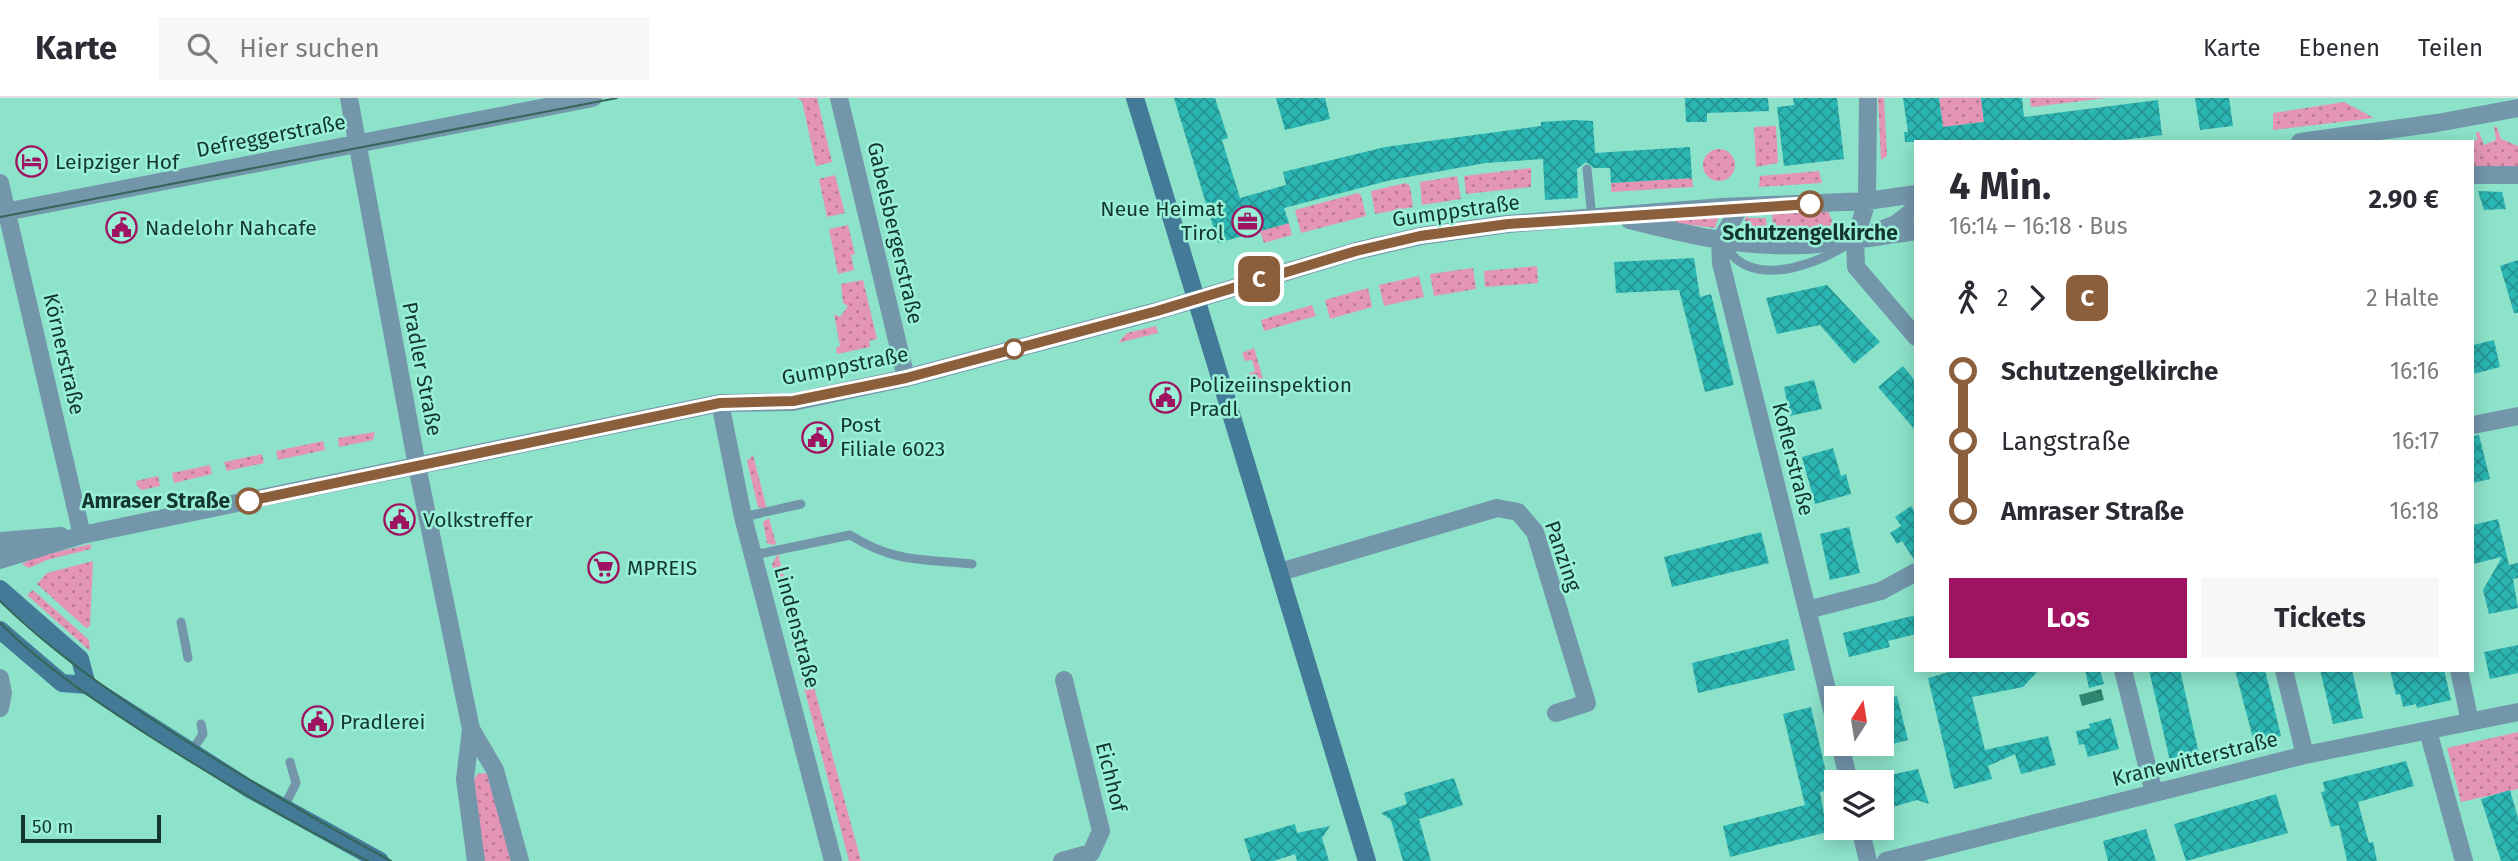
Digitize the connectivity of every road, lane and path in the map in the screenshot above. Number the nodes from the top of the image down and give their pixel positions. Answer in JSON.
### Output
{"nodes":[{"id":1,"x":349,"y":98,"type":"edge"},
{"id":2,"x":593,"y":98,"type":"edge"},
{"id":3,"x":839,"y":98,"type":"edge"},
{"id":4,"x":1135,"y":98,"type":"edge"},
{"id":5,"x":1868,"y":98,"type":"edge"},
{"id":6,"x":2518,"y":107,"type":"edge"},
{"id":7,"x":2314,"y":140,"type":"edge"},
{"id":8,"x":356,"y":142,"type":"junction"},
{"id":9,"x":1587,"y":169,"type":"dead end"},
{"id":10,"x":2518,"y":174,"type":"edge"},
{"id":11,"x":2474,"y":175,"type":"edge"},
{"id":12,"x":0,"y":183,"type":"edge"},
{"id":13,"x":1914,"y":194,"type":"edge"},
{"id":14,"x":1867,"y":201,"type":"junction"},
{"id":15,"x":1740,"y":207,"type":"junction"},
{"id":16,"x":1914,"y":210,"type":"edge"},
{"id":17,"x":4,"y":212,"type":"edge"},
{"id":18,"x":1601,"y":217,"type":"junction"},
{"id":19,"x":1914,"y":231,"type":"edge"},
{"id":20,"x":1855,"y":240,"type":"junction"},
{"id":21,"x":1720,"y":241,"type":"junction"},
{"id":22,"x":1198,"y":298,"type":"junction"},
{"id":23,"x":1914,"y":335,"type":"edge"},
{"id":24,"x":906,"y":378,"type":"junction"},
{"id":25,"x":720,"y":403,"type":"junction"},
{"id":26,"x":2518,"y":416,"type":"edge"},
{"id":27,"x":2474,"y":425,"type":"edge"},
{"id":28,"x":417,"y":466,"type":"junction"},
{"id":29,"x":801,"y":504,"type":"dead end"},
{"id":30,"x":743,"y":517,"type":"junction"},
{"id":31,"x":82,"y":535,"type":"junction"},
{"id":32,"x":0,"y":541,"type":"edge"},
{"id":33,"x":754,"y":555,"type":"junction"},
{"id":34,"x":0,"y":560,"type":"edge"},
{"id":35,"x":972,"y":565,"type":"dead end"},
{"id":36,"x":1280,"y":572,"type":"junction"},
{"id":37,"x":1914,"y":573,"type":"edge"},
{"id":38,"x":0,"y":589,"type":"edge"},
{"id":39,"x":1807,"y":610,"type":"junction"},
{"id":40,"x":181,"y":622,"type":"dead end"},
{"id":41,"x":0,"y":630,"type":"edge"},
{"id":42,"x":188,"y":658,"type":"dead end"},
{"id":43,"x":2124,"y":672,"type":"edge"},
{"id":44,"x":2284,"y":672,"type":"edge"},
{"id":45,"x":2459,"y":672,"type":"edge"},
{"id":46,"x":0,"y":678,"type":"edge"},
{"id":47,"x":1064,"y":680,"type":"dead end"},
{"id":48,"x":87,"y":685,"type":"junction"},
{"id":49,"x":1826,"y":686,"type":"edge"},
{"id":50,"x":0,"y":708,"type":"edge"},
{"id":51,"x":2518,"y":712,"type":"edge"},
{"id":52,"x":1556,"y":713,"type":"dead end"},
{"id":53,"x":2470,"y":722,"type":"junction"},
{"id":54,"x":201,"y":723,"type":"dead end"},
{"id":55,"x":471,"y":729,"type":"junction"},
{"id":56,"x":2428,"y":731,"type":"junction"},
{"id":57,"x":191,"y":752,"type":"junction"},
{"id":58,"x":2305,"y":755,"type":"junction"},
{"id":59,"x":290,"y":762,"type":"dead end"},
{"id":60,"x":2154,"y":793,"type":"junction"},
{"id":61,"x":283,"y":809,"type":"junction"},
{"id":62,"x":1863,"y":840,"type":"edge"},
{"id":63,"x":380,"y":861,"type":"edge"},
{"id":64,"x":476,"y":861,"type":"edge"},
{"id":65,"x":520,"y":861,"type":"edge"},
{"id":66,"x":833,"y":861,"type":"edge"},
{"id":67,"x":1062,"y":861,"type":"edge"},
{"id":68,"x":1367,"y":861,"type":"edge"},
{"id":69,"x":1868,"y":861,"type":"edge"},
{"id":70,"x":1886,"y":861,"type":"edge"},
{"id":71,"x":2465,"y":861,"type":"edge"}],
"edges":[{"from":1,"to":8,"type":"street","name":"Pradler Straße"},
{"from":2,"to":8,"type":"street","name":"Defreggerstraße"},
{"from":3,"to":24,"type":"street","name":"Gabelsbergerstraße"},
{"from":4,"to":22,"type":"street"},
{"from":5,"to":14,"type":"street"},
{"from":6,"to":7,"type":"street"},
{"from":8,"to":17,"type":"street","name":"Defreggerstraße"},
{"from":8,"to":28,"type":"street","name":"Pradler Straße"},
{"from":9,"to":18,"type":"lane"},
{"from":10,"to":11,"type":"street"},
{"from":12,"to":17,"type":"street","name":"Körnerstraße"},
{"from":13,"to":14,"type":"street","name":"Gumppstraße"},
{"from":14,"to":15,"type":"street","name":"Gumppstraße"},
{"from":14,"to":20,"type":"street"},
{"from":15,"to":18,"type":"street","name":"Gumppstraße"},
{"from":15,"to":21,"type":"street"},
{"from":16,"to":20,"type":"street","name":"Gumppstraße"},
{"from":17,"to":31,"type":"street","name":"Körnerstraße"},
{"from":18,"to":21,"type":"street","name":"Gumppstraße"},
{"from":18,"to":22,"type":"street","name":"Gumppstraße"},
{"from":19,"to":20,"type":"street","name":"Gumppstraße"},
{"from":20,"to":21,"type":"street","name":"Gumppstraße"},
{"from":20,"to":23,"type":"street"},
{"from":21,"to":39,"type":"street","name":"Koflerstraße"},
{"from":22,"to":24,"type":"street","name":"Gumppstraße"},
{"from":22,"to":36,"type":"street"},
{"from":24,"to":25,"type":"street","name":"Gumppstraße"},
{"from":25,"to":28,"type":"street","name":"Gumppstraße"},
{"from":25,"to":30,"type":"street","name":"Lindenstraße"},
{"from":26,"to":27,"type":"street"},
{"from":28,"to":31,"type":"street","name":"Gumppstraße"},
{"from":28,"to":55,"type":"street","name":"Pradler Straße"},
{"from":29,"to":30,"type":"lane"},
{"from":30,"to":33,"type":"street","name":"Lindenstraße"},
{"from":31,"to":32,"type":"street","name":"Gumppstraße"},
{"from":31,"to":34,"type":"street","name":"Gumppstraße"},
{"from":33,"to":35,"type":"lane"},
{"from":33,"to":66,"type":"street","name":"Lindenstraße"},
{"from":36,"to":52,"type":"street","name":"Panzing"},
{"from":36,"to":68,"type":"street"},
{"from":37,"to":39,"type":"street"},
{"from":38,"to":48,"type":"street"},
{"from":39,"to":49,"type":"street","name":"Koflerstraße"},
{"from":40,"to":42,"type":"lane"},
{"from":41,"to":48,"type":"street"},
{"from":43,"to":60,"type":"street"},
{"from":44,"to":58,"type":"street"},
{"from":45,"to":53,"type":"street"},
{"from":46,"to":50,"type":"street"},
{"from":47,"to":67,"type":"street","name":"Eichhof"},
{"from":48,"to":57,"type":"street"},
{"from":51,"to":53,"type":"street","name":"Kranewitterstraße"},
{"from":53,"to":56,"type":"street","name":"Kranewitterstraße"},
{"from":54,"to":57,"type":"lane"},
{"from":55,"to":64,"type":"street","name":"Pradler Straße"},
{"from":55,"to":65,"type":"street","name":"Pradler Straße"},
{"from":56,"to":58,"type":"street","name":"Kranewitterstraße"},
{"from":56,"to":71,"type":"street"},
{"from":57,"to":61,"type":"street"},
{"from":58,"to":60,"type":"street","name":"Kranewitterstraße"},
{"from":59,"to":61,"type":"lane"},
{"from":60,"to":70,"type":"street","name":"Kranewitterstraße"},
{"from":61,"to":63,"type":"street"},
{"from":62,"to":69,"type":"street"}]}
